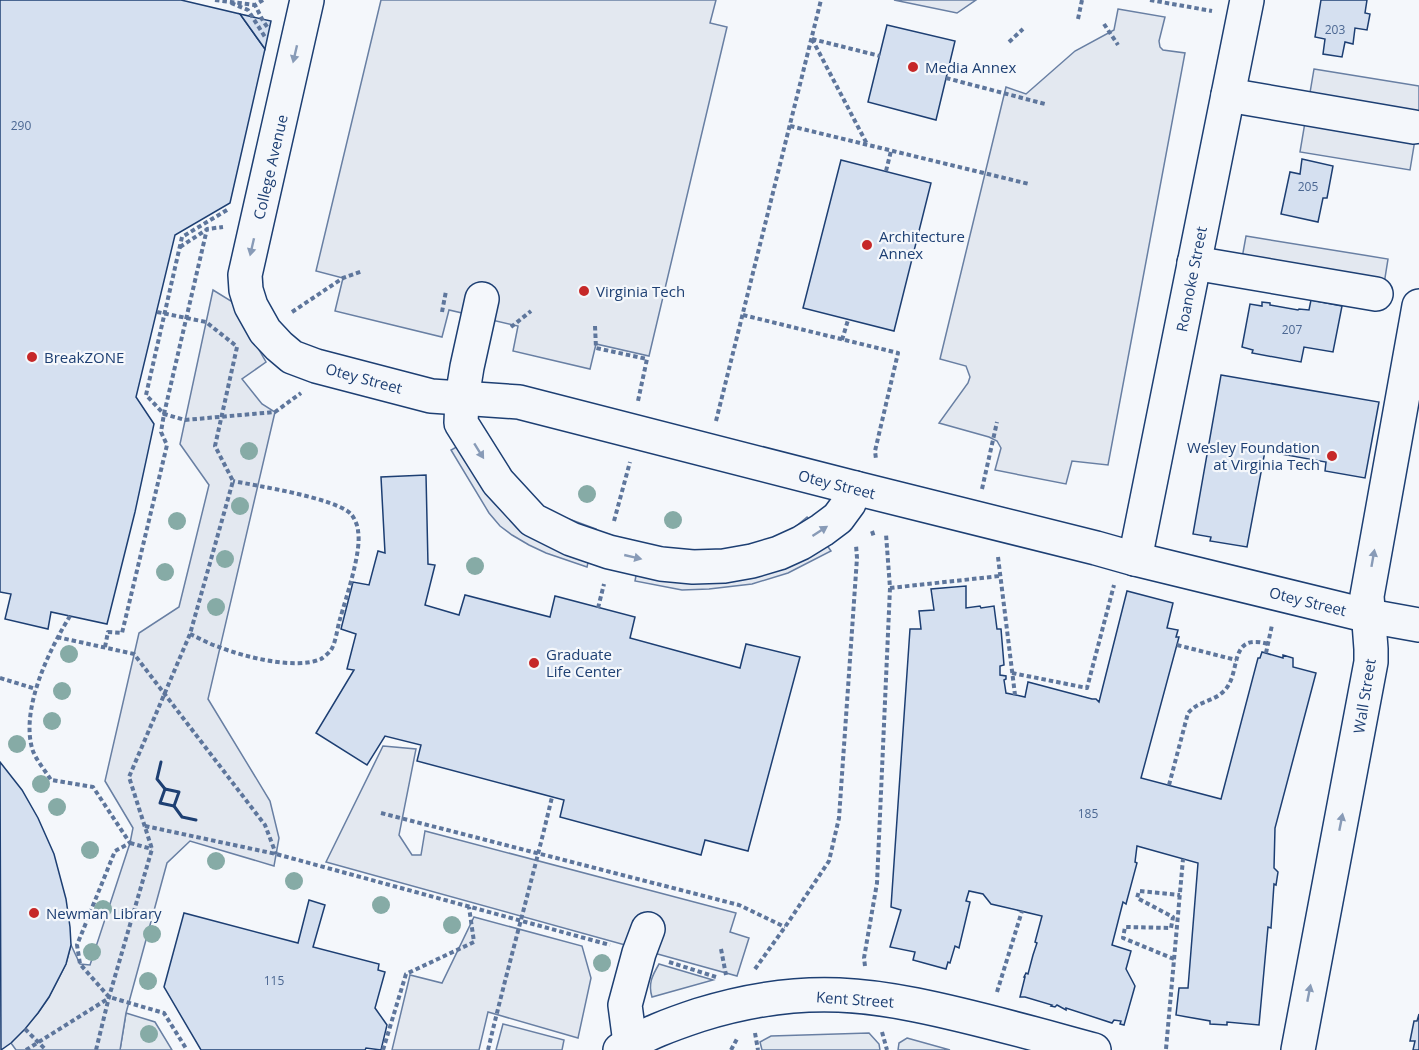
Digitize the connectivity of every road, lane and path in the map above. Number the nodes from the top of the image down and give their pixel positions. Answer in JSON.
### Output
{"nodes":[{"id":1,"x":215,"y":0,"type":"edge"},
{"id":2,"x":263,"y":0,"type":"edge"},
{"id":3,"x":308,"y":0,"type":"edge"},
{"id":4,"x":821,"y":0,"type":"edge"},
{"id":5,"x":1082,"y":0,"type":"edge"},
{"id":6,"x":1150,"y":0,"type":"edge"},
{"id":7,"x":1247,"y":0,"type":"edge"},
{"id":8,"x":231,"y":3,"type":"junction"},
{"id":9,"x":255,"y":5,"type":"junction"},
{"id":10,"x":1215,"y":11,"type":"dead end"},
{"id":11,"x":1078,"y":19,"type":"dead end"},
{"id":12,"x":1104,"y":24,"type":"dead end"},
{"id":13,"x":1023,"y":29,"type":"dead end"},
{"id":14,"x":274,"y":36,"type":"dead end"},
{"id":15,"x":811,"y":39,"type":"junction"},
{"id":16,"x":1009,"y":42,"type":"dead end"},
{"id":17,"x":269,"y":44,"type":"dead end"},
{"id":18,"x":1118,"y":45,"type":"dead end"},
{"id":19,"x":880,"y":56,"type":"dead end"},
{"id":20,"x":946,"y":78,"type":"dead end"},
{"id":21,"x":1228,"y":95,"type":"junction"},
{"id":22,"x":1045,"y":104,"type":"dead end"},
{"id":23,"x":790,"y":126,"type":"junction"},
{"id":24,"x":1414,"y":127,"type":"dead end"},
{"id":25,"x":868,"y":145,"type":"junction"},
{"id":26,"x":891,"y":151,"type":"junction"},
{"id":27,"x":886,"y":171,"type":"dead end"},
{"id":28,"x":1029,"y":184,"type":"dead end"},
{"id":29,"x":232,"y":204,"type":"dead end"},
{"id":30,"x":224,"y":227,"type":"dead end"},
{"id":31,"x":207,"y":229,"type":"junction"},
{"id":32,"x":180,"y":247,"type":"junction"},
{"id":33,"x":1194,"y":263,"type":"junction"},
{"id":34,"x":363,"y":271,"type":"dead end"},
{"id":35,"x":446,"y":291,"type":"dead end"},
{"id":36,"x":1376,"y":294,"type":"dead end"},
{"id":37,"x":482,"y":299,"type":"dead end"},
{"id":38,"x":1419,"y":306,"type":"edge"},
{"id":39,"x":531,"y":311,"type":"dead end"},
{"id":40,"x":157,"y":312,"type":"dead end"},
{"id":41,"x":442,"y":312,"type":"dead end"},
{"id":42,"x":165,"y":314,"type":"junction"},
{"id":43,"x":743,"y":315,"type":"junction"},
{"id":44,"x":186,"y":318,"type":"junction"},
{"id":45,"x":848,"y":320,"type":"dead end"},
{"id":46,"x":206,"y":322,"type":"dead end"},
{"id":47,"x":595,"y":326,"type":"dead end"},
{"id":48,"x":511,"y":327,"type":"dead end"},
{"id":49,"x":267,"y":329,"type":"junction"},
{"id":50,"x":842,"y":340,"type":"junction"},
{"id":51,"x":310,"y":387,"type":"dead end"},
{"id":52,"x":462,"y":398,"type":"junction"},
{"id":53,"x":636,"y":406,"type":"dead end"},
{"id":54,"x":164,"y":414,"type":"junction"},
{"id":55,"x":221,"y":417,"type":"junction"},
{"id":56,"x":997,"y":422,"type":"dead end"},
{"id":57,"x":715,"y":427,"type":"dead end"},
{"id":58,"x":630,"y":458,"type":"dead end"},
{"id":59,"x":876,"y":463,"type":"dead end"},
{"id":60,"x":233,"y":481,"type":"junction"},
{"id":61,"x":855,"y":489,"type":"junction"},
{"id":62,"x":981,"y":497,"type":"dead end"},
{"id":63,"x":614,"y":522,"type":"dead end"},
{"id":64,"x":872,"y":531,"type":"dead end"},
{"id":65,"x":886,"y":534,"type":"dead end"},
{"id":66,"x":874,"y":537,"type":"dead end"},
{"id":67,"x":856,"y":545,"type":"dead end"},
{"id":68,"x":998,"y":556,"type":"dead end"},
{"id":69,"x":1135,"y":559,"type":"junction"},
{"id":70,"x":1000,"y":576,"type":"junction"},
{"id":71,"x":606,"y":578,"type":"dead end"},
{"id":72,"x":1114,"y":585,"type":"dead end"},
{"id":73,"x":890,"y":588,"type":"junction"},
{"id":74,"x":598,"y":608,"type":"dead end"},
{"id":75,"x":70,"y":616,"type":"dead end"},
{"id":76,"x":1369,"y":616,"type":"junction"},
{"id":77,"x":1272,"y":624,"type":"dead end"},
{"id":78,"x":1419,"y":625,"type":"edge"},
{"id":79,"x":190,"y":634,"type":"junction"},
{"id":80,"x":57,"y":637,"type":"junction"},
{"id":81,"x":1268,"y":644,"type":"junction"},
{"id":82,"x":1177,"y":645,"type":"dead end"},
{"id":83,"x":105,"y":647,"type":"junction"},
{"id":84,"x":1266,"y":654,"type":"dead end"},
{"id":85,"x":1236,"y":660,"type":"junction"},
{"id":86,"x":1012,"y":673,"type":"junction"},
{"id":87,"x":0,"y":678,"type":"edge"},
{"id":88,"x":36,"y":689,"type":"junction"},
{"id":89,"x":164,"y":693,"type":"junction"},
{"id":90,"x":1015,"y":695,"type":"dead end"},
{"id":91,"x":1168,"y":785,"type":"dead end"},
{"id":92,"x":552,"y":797,"type":"dead end"},
{"id":93,"x":381,"y":813,"type":"dead end"},
{"id":94,"x":144,"y":826,"type":"junction"},
{"id":95,"x":130,"y":843,"type":"junction"},
{"id":96,"x":152,"y":849,"type":"junction"},
{"id":97,"x":538,"y":853,"type":"junction"},
{"id":98,"x":276,"y":854,"type":"junction"},
{"id":99,"x":1183,"y":859,"type":"dead end"},
{"id":100,"x":1180,"y":895,"type":"junction"},
{"id":101,"x":470,"y":907,"type":"junction"},
{"id":102,"x":1022,"y":911,"type":"dead end"},
{"id":103,"x":521,"y":920,"type":"junction"},
{"id":104,"x":785,"y":927,"type":"junction"},
{"id":105,"x":644,"y":941,"type":"junction"},
{"id":106,"x":71,"y":945,"type":"dead end"},
{"id":107,"x":77,"y":945,"type":"junction"},
{"id":108,"x":721,"y":949,"type":"dead end"},
{"id":109,"x":1174,"y":959,"type":"junction"},
{"id":110,"x":866,"y":970,"type":"dead end"},
{"id":111,"x":751,"y":974,"type":"dead end"},
{"id":112,"x":997,"y":994,"type":"dead end"},
{"id":113,"x":110,"y":997,"type":"junction"},
{"id":114,"x":881,"y":1028,"type":"dead end"},
{"id":115,"x":25,"y":1029,"type":"dead end"},
{"id":116,"x":755,"y":1032,"type":"dead end"},
{"id":117,"x":738,"y":1037,"type":"dead end"},
{"id":118,"x":39,"y":1042,"type":"junction"},
{"id":119,"x":628,"y":1048,"type":"edge"},
{"id":120,"x":1166,"y":1048,"type":"dead end"},
{"id":121,"x":26,"y":1050,"type":"edge"},
{"id":122,"x":46,"y":1050,"type":"edge"},
{"id":123,"x":96,"y":1050,"type":"edge"},
{"id":124,"x":187,"y":1050,"type":"edge"},
{"id":125,"x":383,"y":1050,"type":"edge"},
{"id":126,"x":488,"y":1050,"type":"edge"},
{"id":127,"x":731,"y":1050,"type":"edge"},
{"id":128,"x":758,"y":1050,"type":"edge"},
{"id":129,"x":887,"y":1050,"type":"edge"},
{"id":130,"x":1094,"y":1050,"type":"edge"},
{"id":131,"x":1298,"y":1050,"type":"edge"}],
"edges":[{"from":1,"to":8,"type":"path"},
{"from":2,"to":9,"type":"path"},
{"from":3,"to":49,"type":"street","name":"College Avenue","one_way":true},
{"from":4,"to":15,"type":"path"},
{"from":5,"to":11,"type":"path"},
{"from":6,"to":10,"type":"path"},
{"from":7,"to":21,"type":"street","name":"Roanoke Street"},
{"from":8,"to":9,"type":"path"},
{"from":8,"to":17,"type":"path"},
{"from":9,"to":14,"type":"path"},
{"from":12,"to":18,"type":"path"},
{"from":13,"to":16,"type":"path"},
{"from":15,"to":19,"type":"path"},
{"from":15,"to":23,"type":"path"},
{"from":15,"to":25,"type":"path"},
{"from":20,"to":22,"type":"path"},
{"from":21,"to":24,"type":"street"},
{"from":21,"to":33,"type":"street","name":"Roanoke Street"},
{"from":23,"to":25,"type":"path"},
{"from":23,"to":43,"type":"path"},
{"from":25,"to":26,"type":"path"},
{"from":26,"to":27,"type":"path"},
{"from":26,"to":28,"type":"path"},
{"from":29,"to":32,"type":"path"},
{"from":30,"to":31,"type":"path"},
{"from":31,"to":32,"type":"path"},
{"from":31,"to":44,"type":"path"},
{"from":32,"to":42,"type":"path"},
{"from":33,"to":36,"type":"street"},
{"from":33,"to":69,"type":"street","name":"Roanoke Street"},
{"from":34,"to":49,"type":"path"},
{"from":35,"to":41,"type":"path"},
{"from":37,"to":52,"type":"street"},
{"from":76,"to":38,"type":"street","name":"Wall Street","one_way":true},
{"from":39,"to":48,"type":"path"},
{"from":40,"to":42,"type":"path"},
{"from":42,"to":44,"type":"path"},
{"from":42,"to":54,"type":"path"},
{"from":43,"to":50,"type":"path"},
{"from":43,"to":57,"type":"path"},
{"from":44,"to":46,"type":"path"},
{"from":44,"to":54,"type":"path"},
{"from":45,"to":50,"type":"path"},
{"from":47,"to":53,"type":"path"},
{"from":49,"to":52,"type":"street","name":"Otey Street"},
{"from":49,"to":55,"type":"path"},
{"from":50,"to":59,"type":"path"},
{"from":51,"to":55,"type":"path"},
{"from":52,"to":61,"type":"street","name":"Otey Street"},
{"from":52,"to":61,"type":"street","one_way":true},
{"from":54,"to":55,"type":"path"},
{"from":54,"to":83,"type":"path"},
{"from":55,"to":60,"type":"path"},
{"from":56,"to":62,"type":"path"},
{"from":58,"to":63,"type":"path"},
{"from":60,"to":79,"type":"path"},
{"from":60,"to":79,"type":"path"},
{"from":61,"to":69,"type":"street","name":"Otey Street"},
{"from":64,"to":66,"type":"path"},
{"from":65,"to":73,"type":"path"},
{"from":67,"to":104,"type":"path"},
{"from":68,"to":70,"type":"path"},
{"from":69,"to":76,"type":"street","name":"Otey Street"},
{"from":70,"to":73,"type":"path"},
{"from":70,"to":86,"type":"path"},
{"from":71,"to":74,"type":"path"},
{"from":72,"to":86,"type":"path"},
{"from":73,"to":110,"type":"path"},
{"from":75,"to":80,"type":"path"},
{"from":76,"to":78,"type":"street","name":"Otey Street"},
{"from":131,"to":76,"type":"street","name":"Wall Street","one_way":true},
{"from":77,"to":81,"type":"path"},
{"from":79,"to":89,"type":"path"},
{"from":80,"to":83,"type":"path"},
{"from":80,"to":88,"type":"path"},
{"from":81,"to":84,"type":"path"},
{"from":81,"to":85,"type":"path"},
{"from":82,"to":85,"type":"path"},
{"from":83,"to":89,"type":"path"},
{"from":85,"to":91,"type":"path"},
{"from":86,"to":90,"type":"path"},
{"from":87,"to":88,"type":"path"},
{"from":88,"to":95,"type":"path"},
{"from":89,"to":94,"type":"path"},
{"from":89,"to":98,"type":"path"},
{"from":92,"to":97,"type":"path"},
{"from":93,"to":97,"type":"path"},
{"from":94,"to":96,"type":"path"},
{"from":94,"to":98,"type":"path"},
{"from":95,"to":96,"type":"path"},
{"from":95,"to":107,"type":"path"},
{"from":96,"to":113,"type":"path"},
{"from":97,"to":103,"type":"path"},
{"from":97,"to":104,"type":"path"},
{"from":98,"to":101,"type":"path"},
{"from":99,"to":100,"type":"path"},
{"from":100,"to":109,"type":"path"},
{"from":100,"to":109,"type":"path"},
{"from":101,"to":103,"type":"path"},
{"from":101,"to":125,"type":"path"},
{"from":102,"to":112,"type":"path"},
{"from":103,"to":105,"type":"path"},
{"from":103,"to":126,"type":"path"},
{"from":104,"to":111,"type":"path"},
{"from":105,"to":108,"type":"path"},
{"from":105,"to":119,"type":"street"},
{"from":106,"to":107,"type":"path"},
{"from":107,"to":113,"type":"path"},
{"from":109,"to":120,"type":"path"},
{"from":113,"to":118,"type":"path"},
{"from":113,"to":123,"type":"path"},
{"from":113,"to":124,"type":"path"},
{"from":114,"to":129,"type":"path"},
{"from":115,"to":118,"type":"path"},
{"from":116,"to":128,"type":"path"},
{"from":117,"to":127,"type":"path"},
{"from":118,"to":121,"type":"path"},
{"from":118,"to":122,"type":"path"},
{"from":119,"to":130,"type":"street","name":"Kent Street"}]}
